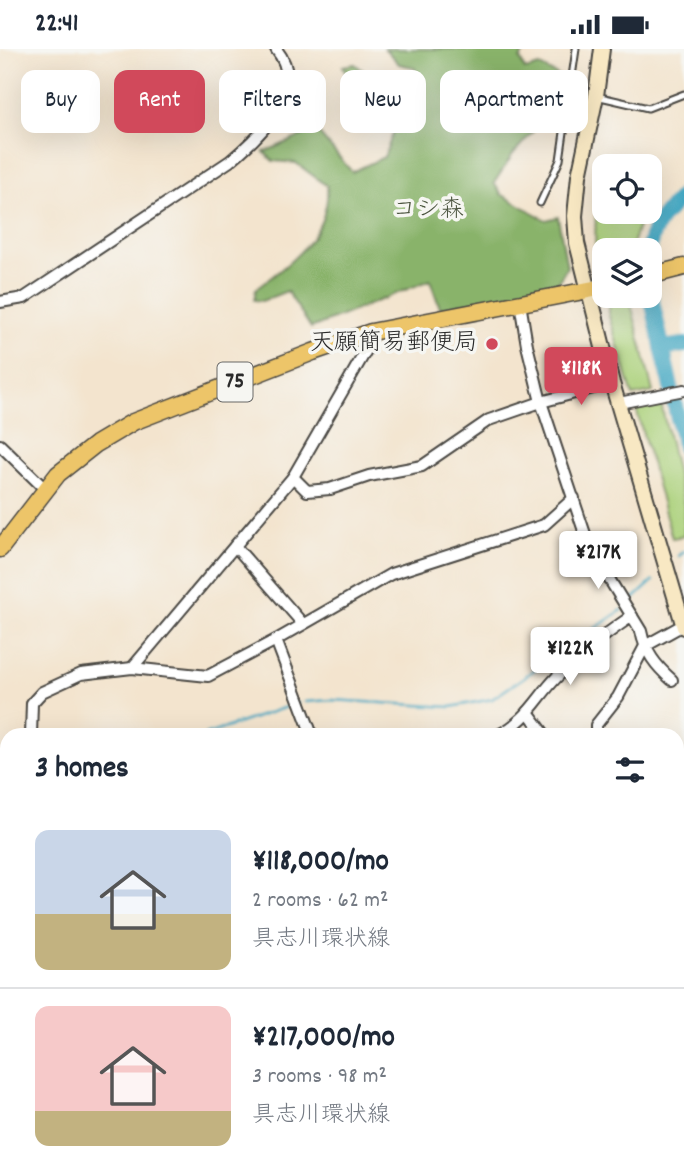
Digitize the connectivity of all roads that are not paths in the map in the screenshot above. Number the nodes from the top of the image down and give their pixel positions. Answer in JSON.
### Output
{"nodes":[{"id":1,"x":276,"y":49,"type":"edge"},
{"id":2,"x":576,"y":49,"type":"edge"},
{"id":3,"x":602,"y":49,"type":"edge"},
{"id":4,"x":684,"y":94,"type":"edge"},
{"id":5,"x":596,"y":96,"type":"junction"},
{"id":6,"x":540,"y":203,"type":"dead end"},
{"id":7,"x":679,"y":268,"type":"edge"},
{"id":8,"x":662,"y":273,"type":"edge"},
{"id":9,"x":592,"y":279,"type":"edge"},
{"id":10,"x":592,"y":290,"type":"edge"},
{"id":11,"x":0,"y":302,"type":"edge"},
{"id":12,"x":520,"y":303,"type":"junction"},
{"id":13,"x":599,"y":308,"type":"edge"},
{"id":14,"x":371,"y":332,"type":"junction"},
{"id":15,"x":612,"y":383,"type":"junction"},
{"id":16,"x":684,"y":390,"type":"edge"},
{"id":17,"x":541,"y":401,"type":"junction"},
{"id":18,"x":619,"y":403,"type":"junction"},
{"id":19,"x":0,"y":445,"type":"edge"},
{"id":20,"x":293,"y":477,"type":"junction"},
{"id":21,"x":45,"y":489,"type":"junction"},
{"id":22,"x":574,"y":498,"type":"junction"},
{"id":23,"x":235,"y":546,"type":"junction"},
{"id":24,"x":0,"y":549,"type":"edge"},
{"id":25,"x":632,"y":616,"type":"junction"},
{"id":26,"x":303,"y":624,"type":"junction"},
{"id":27,"x":684,"y":626,"type":"edge"},
{"id":28,"x":276,"y":640,"type":"junction"},
{"id":29,"x":645,"y":646,"type":"junction"},
{"id":30,"x":132,"y":668,"type":"junction"},
{"id":31,"x":672,"y":680,"type":"dead end"},
{"id":32,"x":528,"y":712,"type":"junction"},
{"id":33,"x":32,"y":728,"type":"edge"},
{"id":34,"x":309,"y":728,"type":"edge"},
{"id":35,"x":513,"y":728,"type":"edge"},
{"id":36,"x":540,"y":728,"type":"edge"},
{"id":37,"x":596,"y":728,"type":"edge"}],
"edges":[{"from":1,"to":11,"type":"street"},
{"from":2,"to":6,"type":"lane"},
{"from":3,"to":5,"type":"main road"},
{"from":4,"to":5,"type":"lane"},
{"from":5,"to":9,"type":"main road"},
{"from":7,"to":8,"type":"main road"},
{"from":10,"to":12,"type":"main road","number":"75"},
{"from":12,"to":14,"type":"main road","number":"75"},
{"from":12,"to":17,"type":"street"},
{"from":13,"to":15,"type":"main road"},
{"from":14,"to":20,"type":"street"},
{"from":14,"to":21,"type":"main road","number":"75"},
{"from":15,"to":17,"type":"street"},
{"from":15,"to":18,"type":"main road"},
{"from":16,"to":18,"type":"street"},
{"from":17,"to":20,"type":"street"},
{"from":17,"to":22,"type":"street"},
{"from":18,"to":27,"type":"main road"},
{"from":19,"to":21,"type":"street"},
{"from":20,"to":23,"type":"street"},
{"from":21,"to":24,"type":"main road","number":"75"},
{"from":22,"to":25,"type":"street"},
{"from":22,"to":26,"type":"street"},
{"from":23,"to":26,"type":"street"},
{"from":23,"to":30,"type":"street"},
{"from":25,"to":29,"type":"street"},
{"from":25,"to":32,"type":"street"},
{"from":26,"to":28,"type":"street"},
{"from":27,"to":29,"type":"street"},
{"from":28,"to":30,"type":"street"},
{"from":28,"to":34,"type":"street"},
{"from":29,"to":31,"type":"street"},
{"from":29,"to":37,"type":"street"},
{"from":30,"to":33,"type":"street"},
{"from":32,"to":35,"type":"street"},
{"from":32,"to":36,"type":"street"}]}
